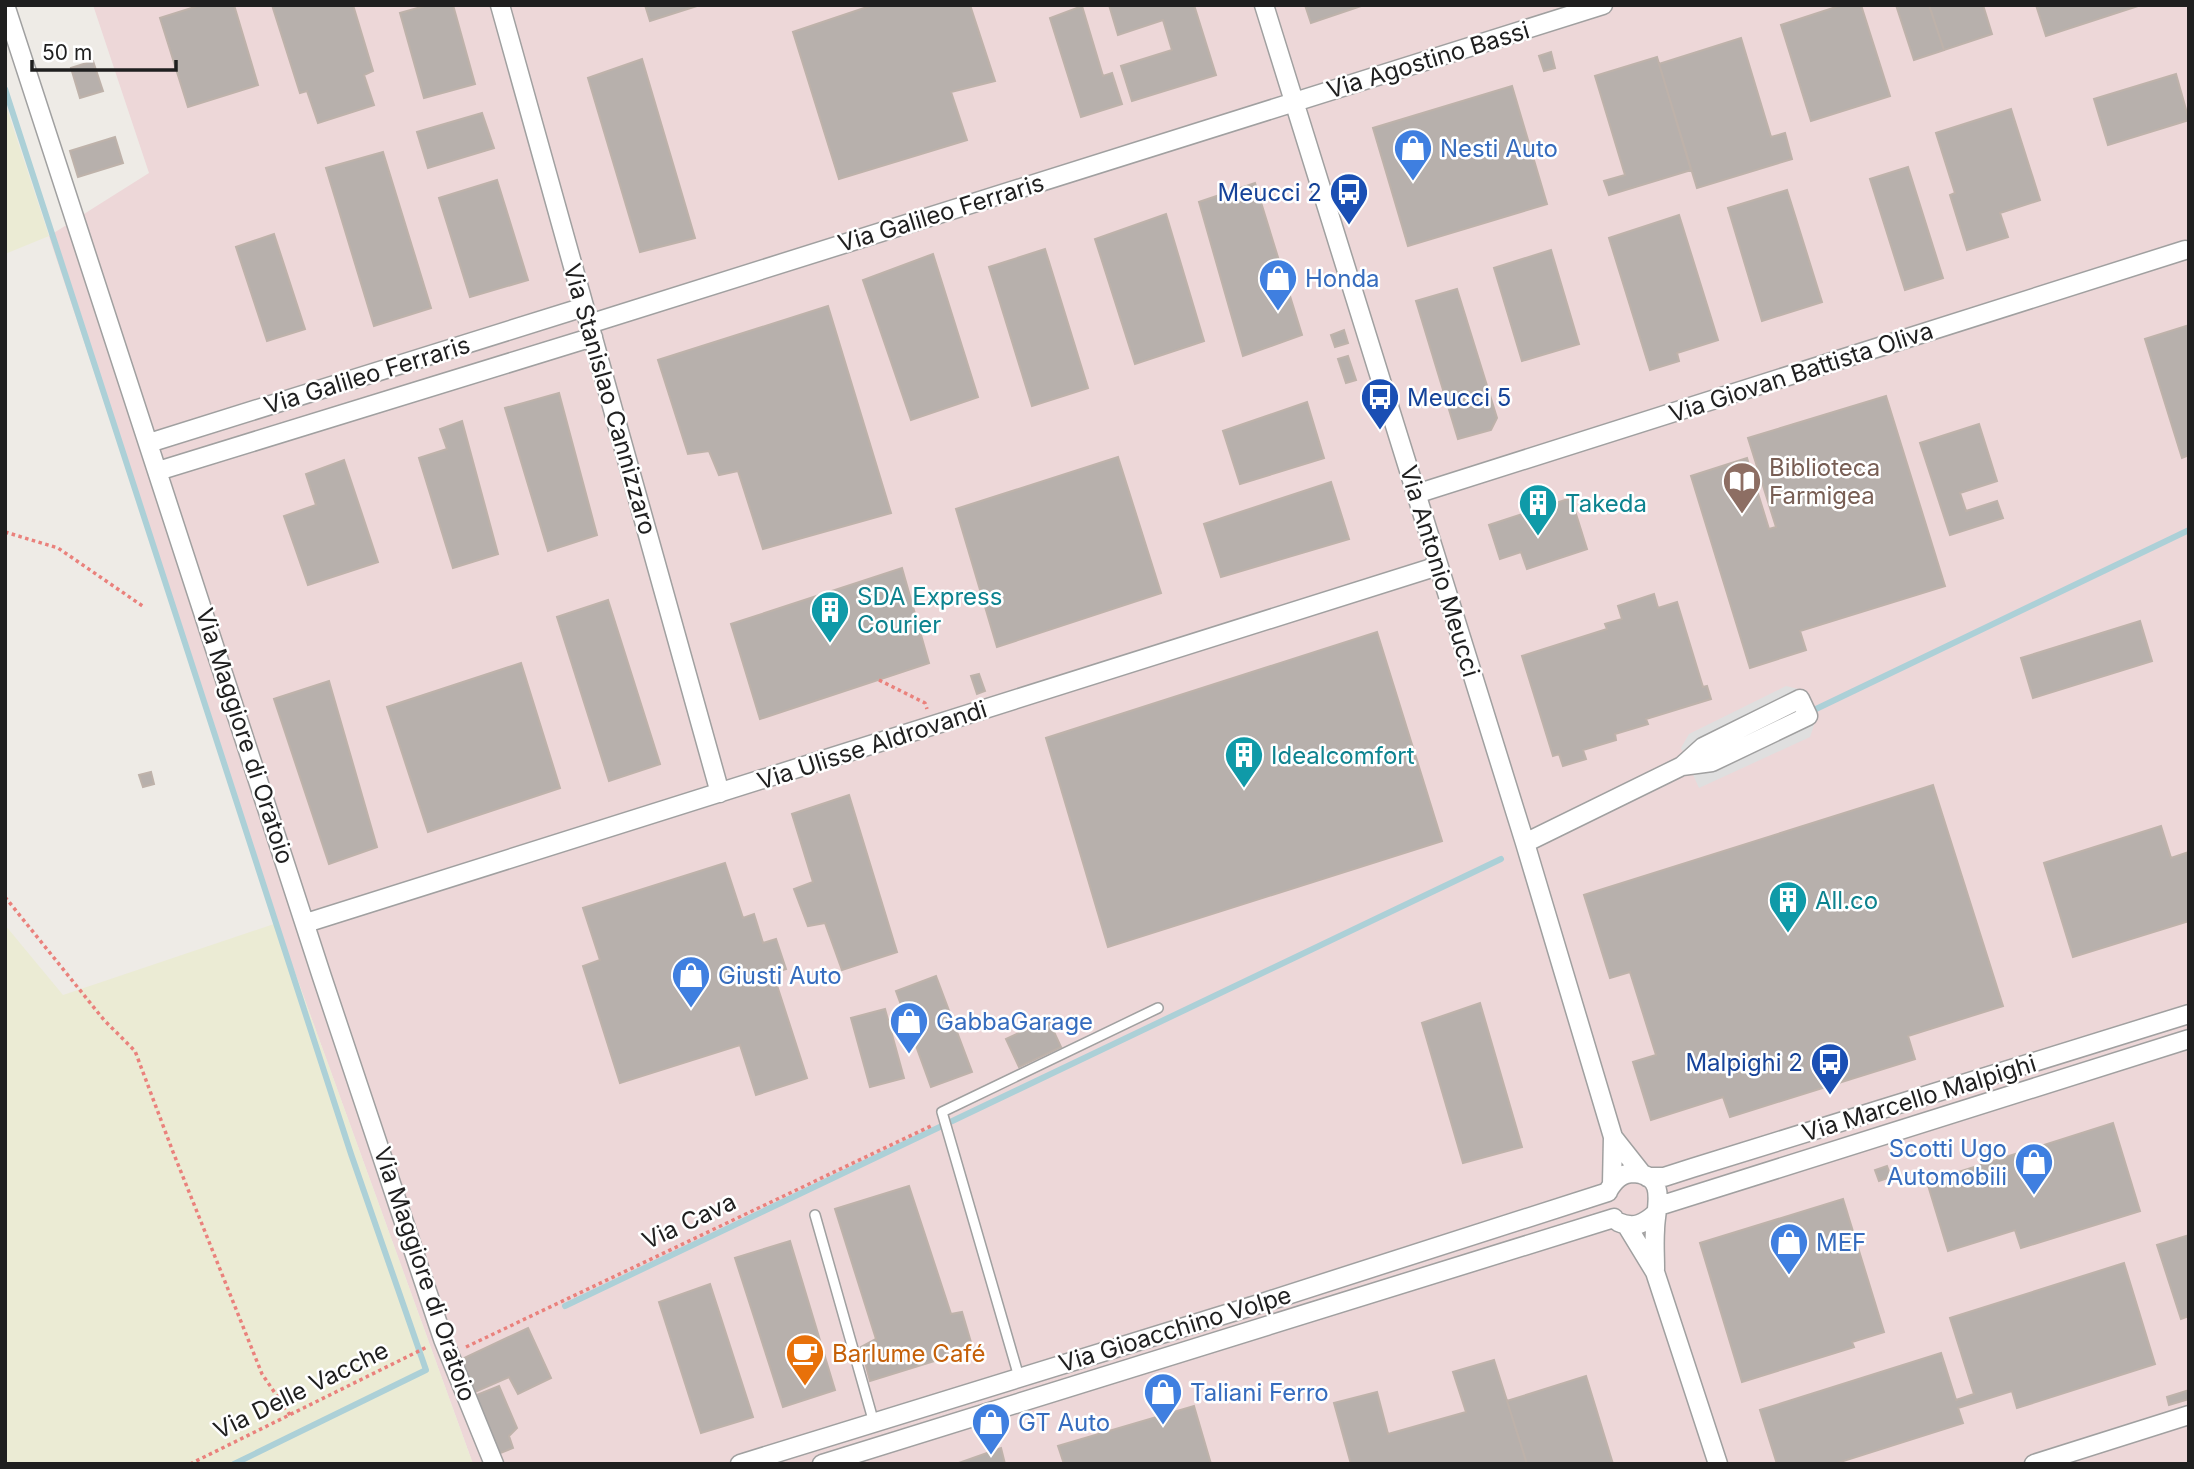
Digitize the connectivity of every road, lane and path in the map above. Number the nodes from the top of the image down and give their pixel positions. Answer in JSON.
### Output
{"nodes":[{"id":1,"x":5,"y":5,"type":"edge"},
{"id":2,"x":500,"y":5,"type":"edge"},
{"id":3,"x":1264,"y":5,"type":"edge"},
{"id":4,"x":1603,"y":5,"type":"edge"},
{"id":5,"x":1294,"y":102,"type":"junction"},
{"id":6,"x":2185,"y":250,"type":"dead end"},
{"id":7,"x":589,"y":323,"type":"junction"},
{"id":8,"x":149,"y":443,"type":"junction"},
{"id":9,"x":158,"y":471,"type":"junction"},
{"id":10,"x":1416,"y":495,"type":"junction"},
{"id":11,"x":5,"y":533,"type":"edge"},
{"id":12,"x":1437,"y":566,"type":"junction"},
{"id":13,"x":144,"y":607,"type":"dead end"},
{"id":14,"x":880,"y":680,"type":"dead end"},
{"id":15,"x":925,"y":703,"type":"dead end"},
{"id":16,"x":1682,"y":766,"type":"junction"},
{"id":17,"x":720,"y":793,"type":"junction"},
{"id":18,"x":1525,"y":843,"type":"junction"},
{"id":19,"x":5,"y":897,"type":"edge"},
{"id":20,"x":306,"y":923,"type":"junction"},
{"id":21,"x":1158,"y":1008,"type":"dead end"},
{"id":22,"x":2189,"y":1014,"type":"edge"},
{"id":23,"x":2189,"y":1039,"type":"edge"},
{"id":24,"x":944,"y":1119,"type":"junction"},
{"id":25,"x":1613,"y":1138,"type":"junction"},
{"id":26,"x":1645,"y":1176,"type":"junction"},
{"id":27,"x":1610,"y":1188,"type":"junction"},
{"id":28,"x":1657,"y":1210,"type":"junction"},
{"id":29,"x":815,"y":1215,"type":"dead end"},
{"id":30,"x":1621,"y":1222,"type":"junction"},
{"id":31,"x":1655,"y":1272,"type":"junction"},
{"id":32,"x":427,"y":1347,"type":"dead end"},
{"id":33,"x":450,"y":1354,"type":"junction"},
{"id":34,"x":1019,"y":1377,"type":"junction"},
{"id":35,"x":290,"y":1415,"type":"junction"},
{"id":36,"x":2189,"y":1415,"type":"edge"},
{"id":37,"x":874,"y":1423,"type":"junction"},
{"id":38,"x":190,"y":1464,"type":"edge"},
{"id":39,"x":494,"y":1464,"type":"edge"},
{"id":40,"x":740,"y":1464,"type":"edge"},
{"id":41,"x":822,"y":1464,"type":"edge"},
{"id":42,"x":1718,"y":1464,"type":"edge"},
{"id":43,"x":2034,"y":1464,"type":"edge"}],
"edges":[{"from":1,"to":8,"type":"street","name":"Via Maggiore di Oratoio"},
{"from":2,"to":7,"type":"street","name":"Via Stanislao Cannizzaro"},
{"from":3,"to":5,"type":"street","name":"Via Antonio Meucci"},
{"from":4,"to":5,"type":"street","name":"Via Agostino Bassi"},
{"from":5,"to":7,"type":"street","name":"Via Galileo Ferraris"},
{"from":5,"to":10,"type":"street","name":"Via Antonio Meucci"},
{"from":6,"to":10,"type":"street","name":"Via Giovan Battista Oliva"},
{"from":7,"to":8,"type":"street","name":"Via Galileo Ferraris"},
{"from":7,"to":9,"type":"street","name":"Via Galileo Ferraris"},
{"from":7,"to":17,"type":"street","name":"Via Stanislao Cannizzaro"},
{"from":8,"to":9,"type":"street","name":"Via Maggiore di Oratoio"},
{"from":9,"to":20,"type":"street","name":"Via Maggiore di Oratoio"},
{"from":10,"to":12,"type":"street","name":"Via Antonio Meucci"},
{"from":11,"to":13,"type":"path"},
{"from":12,"to":17,"type":"street","name":"Via Ulisse Aldrovandi"},
{"from":12,"to":18,"type":"street","name":"Via Antonio Meucci"},
{"from":14,"to":15,"type":"path"},
{"from":16,"to":16,"type":"street"},
{"from":16,"to":18,"type":"street"},
{"from":17,"to":20,"type":"street","name":"Via Ulisse Aldrovandi"},
{"from":18,"to":25,"type":"street","name":"Via Antonio Meucci"},
{"from":19,"to":35,"type":"path"},
{"from":20,"to":33,"type":"street","name":"Via Maggiore di Oratoio"},
{"from":21,"to":24,"type":"lane"},
{"from":22,"to":26,"type":"street","name":"Via Marcello Malpighi"},
{"from":23,"to":28,"type":"street","name":"Via Marcello Malpighi"},
{"from":24,"to":33,"type":"path","name":"Via Cava"},
{"from":24,"to":34,"type":"lane"},
{"from":25,"to":26,"type":"street","name":"Via Antonio Meucci"},
{"from":25,"to":27,"type":"street","name":"Via Antonio Meucci"},
{"from":26,"to":27,"type":"street"},
{"from":26,"to":28,"type":"street","name":"Via Antonio Meucci"},
{"from":27,"to":30,"type":"street","name":"Via Antonio Meucci"},
{"from":27,"to":34,"type":"street","name":"Via Gioacchino Volpe"},
{"from":28,"to":30,"type":"street"},
{"from":28,"to":31,"type":"street","name":"Via Antonio Meucci"},
{"from":29,"to":37,"type":"lane"},
{"from":30,"to":31,"type":"street","name":"Via Antonio Meucci"},
{"from":30,"to":41,"type":"street","name":"Via Gioacchino Volpe"},
{"from":31,"to":42,"type":"street","name":"Via Antonio Meucci"},
{"from":32,"to":35,"type":"path","name":"Via Delle Vacche"},
{"from":33,"to":39,"type":"street","name":"Via Maggiore di Oratoio"},
{"from":34,"to":37,"type":"street","name":"Via Gioacchino Volpe"},
{"from":35,"to":38,"type":"path","name":"Via Delle Vacche"},
{"from":36,"to":43,"type":"street"},
{"from":37,"to":40,"type":"street","name":"Via Gioacchino Volpe"}]}
